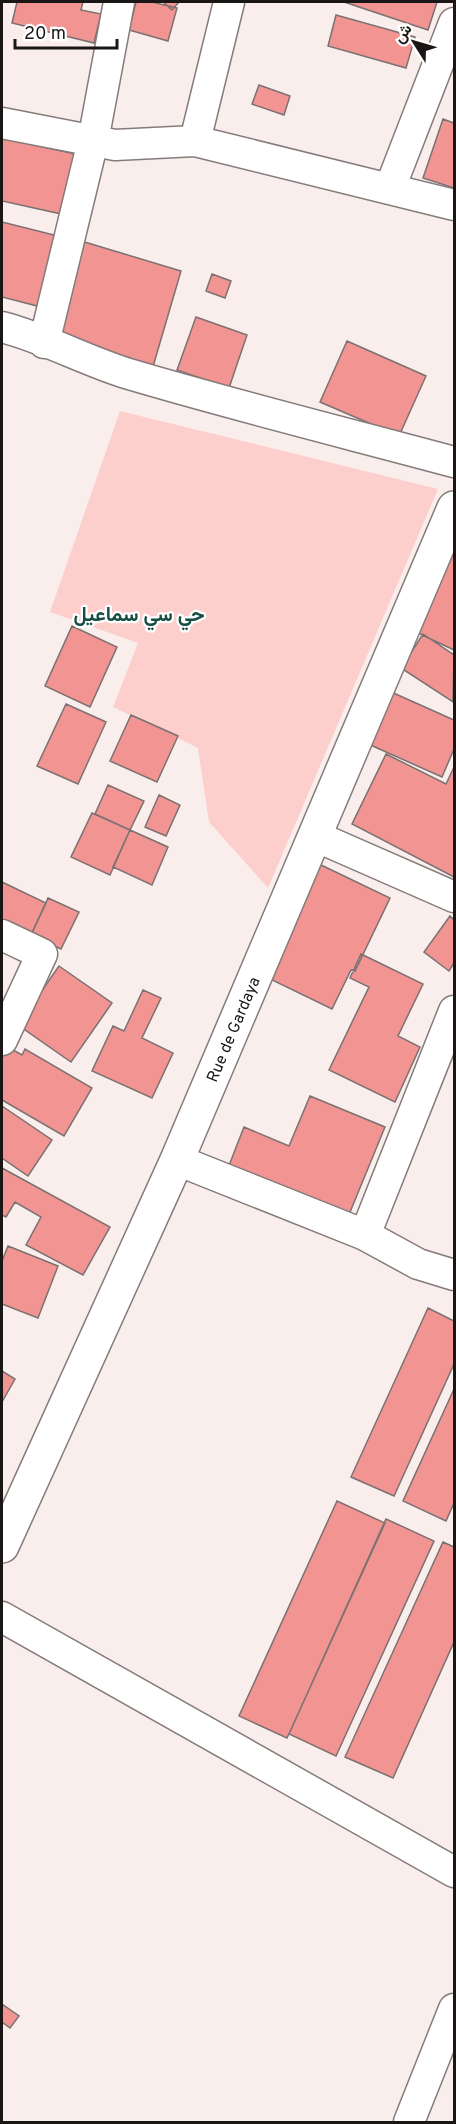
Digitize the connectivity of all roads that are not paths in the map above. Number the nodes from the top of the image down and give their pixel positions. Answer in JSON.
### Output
{"nodes":[{"id":1,"x":119,"y":2,"type":"edge"},
{"id":2,"x":229,"y":2,"type":"edge"},
{"id":3,"x":454,"y":23,"type":"edge"},
{"id":4,"x":2,"y":123,"type":"edge"},
{"id":5,"x":93,"y":141,"type":"junction"},
{"id":6,"x":195,"y":141,"type":"junction"},
{"id":7,"x":390,"y":188,"type":"junction"},
{"id":8,"x":454,"y":205,"type":"edge"},
{"id":9,"x":2,"y":327,"type":"edge"},
{"id":10,"x":44,"y":342,"type":"junction"},
{"id":11,"x":454,"y":462,"type":"edge"},
{"id":12,"x":454,"y":508,"type":"edge"},
{"id":13,"x":315,"y":836,"type":"junction"},
{"id":14,"x":454,"y":897,"type":"edge"},
{"id":15,"x":2,"y":935,"type":"edge"},
{"id":16,"x":454,"y":1011,"type":"edge"},
{"id":17,"x":2,"y":1040,"type":"edge"},
{"id":18,"x":177,"y":1160,"type":"junction"},
{"id":19,"x":365,"y":1235,"type":"junction"},
{"id":20,"x":454,"y":1275,"type":"edge"},
{"id":21,"x":2,"y":1546,"type":"edge"},
{"id":22,"x":2,"y":1617,"type":"edge"},
{"id":23,"x":454,"y":1872,"type":"edge"},
{"id":24,"x":454,"y":2008,"type":"edge"},
{"id":25,"x":409,"y":2122,"type":"edge"}],
"edges":[{"from":1,"to":5,"type":"street"},
{"from":2,"to":6,"type":"street"},
{"from":3,"to":7,"type":"street"},
{"from":4,"to":5,"type":"street"},
{"from":5,"to":6,"type":"street"},
{"from":5,"to":10,"type":"street"},
{"from":6,"to":7,"type":"street"},
{"from":7,"to":8,"type":"street"},
{"from":9,"to":10,"type":"street"},
{"from":10,"to":11,"type":"street"},
{"from":12,"to":13,"type":"street","name":"Rue de Gardaya"},
{"from":13,"to":14,"type":"street"},
{"from":13,"to":18,"type":"street","name":"Rue de Gardaya"},
{"from":15,"to":17,"type":"street"},
{"from":16,"to":19,"type":"street"},
{"from":18,"to":19,"type":"street"},
{"from":18,"to":21,"type":"street","name":"Rue de Gardaya"},
{"from":19,"to":20,"type":"street"},
{"from":22,"to":23,"type":"street"},
{"from":24,"to":25,"type":"street"}]}
